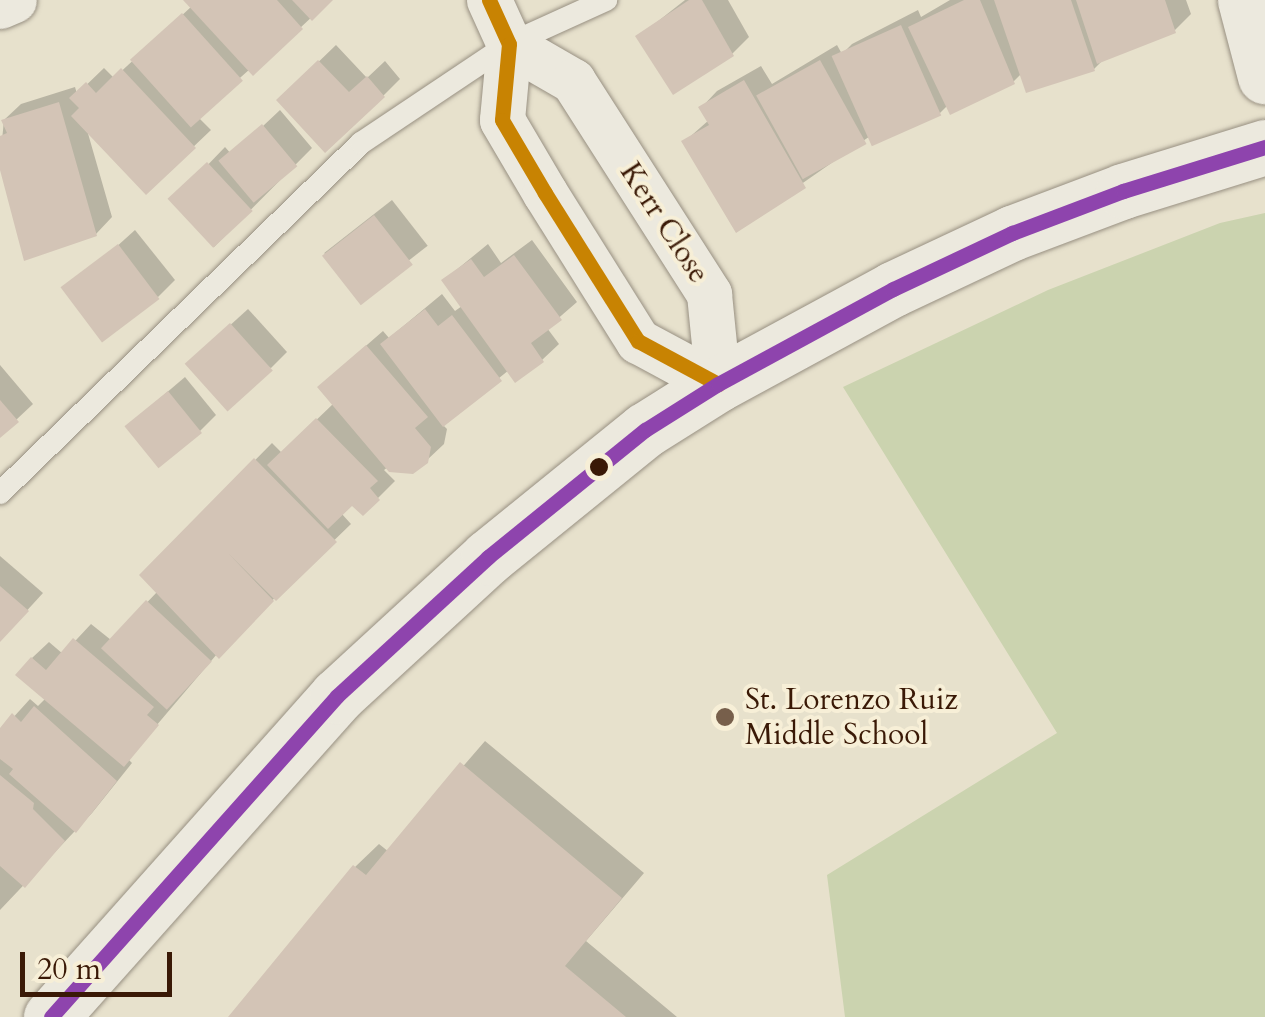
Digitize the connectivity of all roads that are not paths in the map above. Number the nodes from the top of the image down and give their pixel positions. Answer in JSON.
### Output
{"nodes":[{"id":1,"x":14,"y":0,"type":"edge"},
{"id":2,"x":489,"y":0,"type":"edge"},
{"id":3,"x":606,"y":0,"type":"edge"},
{"id":4,"x":1245,"y":0,"type":"edge"},
{"id":5,"x":0,"y":6,"type":"edge"},
{"id":6,"x":510,"y":44,"type":"junction"},
{"id":7,"x":1265,"y":76,"type":"edge"},
{"id":8,"x":1265,"y":147,"type":"edge"},
{"id":9,"x":718,"y":384,"type":"junction"},
{"id":10,"x":0,"y":493,"type":"edge"},
{"id":11,"x":52,"y":1017,"type":"edge"}],
"edges":[{"from":1,"to":5,"type":"street"},
{"from":2,"to":6,"type":"street"},
{"from":3,"to":6,"type":"lane"},
{"from":4,"to":7,"type":"street"},
{"from":6,"to":9,"type":"street","name":"Kerr Close"},
{"from":6,"to":9,"type":"street"},
{"from":6,"to":10,"type":"lane"},
{"from":8,"to":9,"type":"street"},
{"from":9,"to":11,"type":"street"}]}
